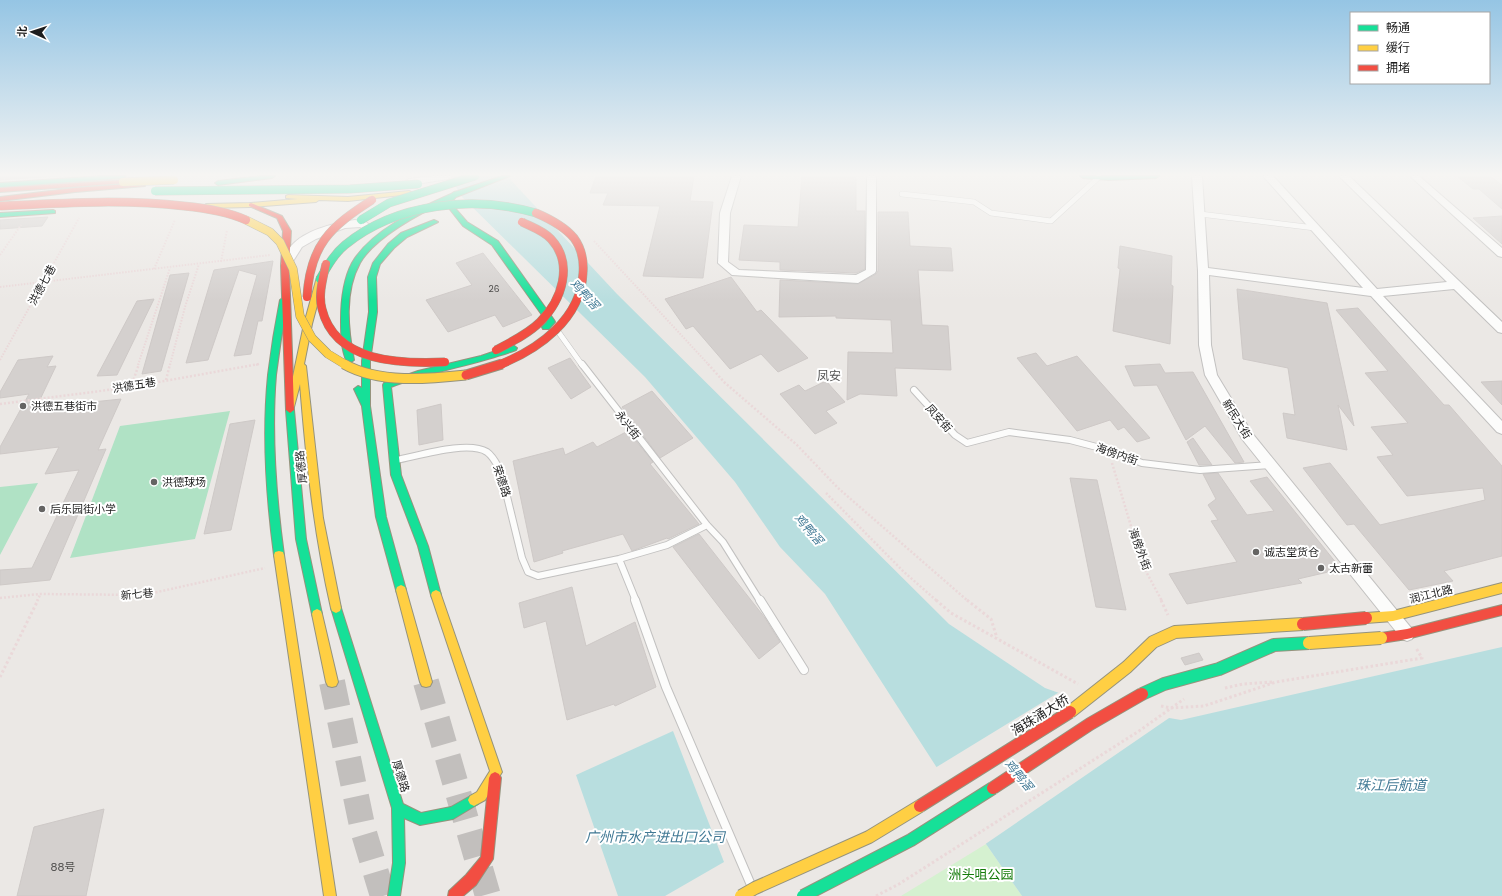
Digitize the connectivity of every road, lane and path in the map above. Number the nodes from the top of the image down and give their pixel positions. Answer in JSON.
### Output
{"nodes":[{"id":1,"x":26,"y":218,"type":"edge"},
{"id":2,"x":80,"y":218,"type":"edge"},
{"id":3,"x":176,"y":218,"type":"edge"},
{"id":4,"x":243,"y":218,"type":"edge"},
{"id":5,"x":281,"y":218,"type":"edge"},
{"id":6,"x":343,"y":218,"type":"edge"},
{"id":7,"x":365,"y":218,"type":"edge"},
{"id":8,"x":394,"y":218,"type":"edge"},
{"id":9,"x":406,"y":218,"type":"edge"},
{"id":10,"x":449,"y":218,"type":"edge"},
{"id":11,"x":460,"y":218,"type":"edge"},
{"id":12,"x":544,"y":218,"type":"edge"},
{"id":13,"x":725,"y":218,"type":"edge"},
{"id":14,"x":872,"y":218,"type":"edge"},
{"id":15,"x":1028,"y":218,"type":"edge"},
{"id":16,"x":1055,"y":218,"type":"edge"},
{"id":17,"x":1200,"y":218,"type":"edge"},
{"id":18,"x":1231,"y":218,"type":"edge"},
{"id":19,"x":1306,"y":218,"type":"edge"},
{"id":20,"x":1387,"y":218,"type":"edge"},
{"id":21,"x":1461,"y":218,"type":"edge"},
{"id":22,"x":514,"y":219,"type":"dead end"},
{"id":23,"x":228,"y":226,"type":"dead end"},
{"id":24,"x":1315,"y":228,"type":"junction"},
{"id":25,"x":593,"y":240,"type":"dead end"},
{"id":26,"x":276,"y":254,"type":"dead end"},
{"id":27,"x":1502,"y":254,"type":"edge"},
{"id":28,"x":0,"y":255,"type":"edge"},
{"id":29,"x":359,"y":258,"type":"junction"},
{"id":30,"x":221,"y":262,"type":"junction"},
{"id":31,"x":199,"y":264,"type":"junction"},
{"id":32,"x":285,"y":266,"type":"junction"},
{"id":33,"x":170,"y":268,"type":"junction"},
{"id":34,"x":154,"y":269,"type":"junction"},
{"id":35,"x":1203,"y":271,"type":"junction"},
{"id":36,"x":44,"y":282,"type":"junction"},
{"id":37,"x":1456,"y":285,"type":"junction"},
{"id":38,"x":0,"y":287,"type":"edge"},
{"id":39,"x":286,"y":291,"type":"junction"},
{"id":40,"x":1374,"y":293,"type":"junction"},
{"id":41,"x":373,"y":312,"type":"junction"},
{"id":42,"x":551,"y":322,"type":"junction"},
{"id":43,"x":1502,"y":329,"type":"edge"},
{"id":44,"x":320,"y":345,"type":"junction"},
{"id":45,"x":301,"y":357,"type":"junction"},
{"id":46,"x":0,"y":360,"type":"edge"},
{"id":47,"x":261,"y":363,"type":"dead end"},
{"id":48,"x":166,"y":380,"type":"junction"},
{"id":49,"x":387,"y":385,"type":"junction"},
{"id":50,"x":131,"y":387,"type":"junction"},
{"id":51,"x":914,"y":390,"type":"dead end"},
{"id":52,"x":0,"y":404,"type":"edge"},
{"id":53,"x":291,"y":405,"type":"junction"},
{"id":54,"x":366,"y":406,"type":"junction"},
{"id":55,"x":1502,"y":429,"type":"edge"},
{"id":56,"x":967,"y":443,"type":"joint"},
{"id":57,"x":1108,"y":450,"type":"junction"},
{"id":58,"x":395,"y":460,"type":"junction"},
{"id":59,"x":1270,"y":465,"type":"junction"},
{"id":60,"x":826,"y":493,"type":"dead end"},
{"id":61,"x":707,"y":526,"type":"junction"},
{"id":62,"x":619,"y":559,"type":"junction"},
{"id":63,"x":271,"y":567,"type":"dead end"},
{"id":64,"x":1502,"y":588,"type":"edge"},
{"id":65,"x":40,"y":594,"type":"junction"},
{"id":66,"x":0,"y":598,"type":"edge"},
{"id":67,"x":1502,"y":610,"type":"edge"},
{"id":68,"x":1393,"y":616,"type":"junction"},
{"id":69,"x":1366,"y":618,"type":"joint"},
{"id":70,"x":1171,"y":621,"type":"dead end"},
{"id":71,"x":1407,"y":634,"type":"junction"},
{"id":72,"x":998,"y":639,"type":"junction"},
{"id":73,"x":804,"y":670,"type":"dead end"},
{"id":74,"x":0,"y":677,"type":"edge"},
{"id":75,"x":332,"y":682,"type":"tunnel mouth"},
{"id":76,"x":426,"y":682,"type":"tunnel mouth"},
{"id":77,"x":1276,"y":682,"type":"junction"},
{"id":78,"x":1243,"y":684,"type":"dead end"},
{"id":79,"x":1084,"y":687,"type":"dead end"},
{"id":80,"x":1186,"y":698,"type":"dead end"},
{"id":81,"x":1156,"y":706,"type":"dead end"},
{"id":82,"x":496,"y":772,"type":"junction"},
{"id":83,"x":398,"y":808,"type":"junction"},
{"id":84,"x":330,"y":896,"type":"edge"},
{"id":85,"x":394,"y":896,"type":"edge"},
{"id":86,"x":454,"y":896,"type":"edge"},
{"id":87,"x":741,"y":896,"type":"edge"},
{"id":88,"x":755,"y":896,"type":"edge"},
{"id":89,"x":803,"y":896,"type":"edge"},
{"id":90,"x":876,"y":896,"type":"edge"}],
"edges":[{"from":1,"to":28,"type":"path"},
{"from":2,"to":36,"type":"path","name":"洪德七巷"},
{"from":3,"to":34,"type":"path"},
{"from":4,"to":44,"type":"main road","bridge":true},
{"from":5,"to":32,"type":"main road"},
{"from":6,"to":44,"type":"main road","bridge":true},
{"from":7,"to":22,"type":"main road","bridge":true},
{"from":8,"to":45,"type":"main road","bridge":true},
{"from":9,"to":29,"type":"main road"},
{"from":10,"to":41,"type":"main road"},
{"from":11,"to":42,"type":"main road"},
{"from":12,"to":44,"type":"main road","bridge":true},
{"from":13,"to":14,"type":"street"},
{"from":15,"to":16,"type":"lane"},
{"from":17,"to":35,"type":"street","name":"新民大街"},
{"from":18,"to":24,"type":"lane"},
{"from":19,"to":24,"type":"street"},
{"from":20,"to":37,"type":"street"},
{"from":21,"to":27,"type":"street"},
{"from":23,"to":30,"type":"path"},
{"from":24,"to":40,"type":"street"},
{"from":25,"to":72,"type":"path"},
{"from":26,"to":30,"type":"path"},
{"from":29,"to":32,"type":"street"},
{"from":29,"to":54,"type":"main road"},
{"from":30,"to":31,"type":"path"},
{"from":31,"to":33,"type":"path"},
{"from":31,"to":48,"type":"path"},
{"from":32,"to":39,"type":"main road"},
{"from":33,"to":34,"type":"path"},
{"from":33,"to":50,"type":"path"},
{"from":34,"to":36,"type":"path"},
{"from":35,"to":40,"type":"street"},
{"from":35,"to":59,"type":"street","name":"新民大街"},
{"from":36,"to":38,"type":"path"},
{"from":36,"to":46,"type":"path","name":"洪德七巷"},
{"from":37,"to":40,"type":"street"},
{"from":37,"to":43,"type":"street"},
{"from":39,"to":53,"type":"main road"},
{"from":39,"to":84,"type":"main road"},
{"from":40,"to":55,"type":"street"},
{"from":41,"to":49,"type":"main road"},
{"from":41,"to":54,"type":"main road"},
{"from":42,"to":49,"type":"main road"},
{"from":42,"to":61,"type":"lane","name":"永兴街"},
{"from":45,"to":53,"type":"main road"},
{"from":45,"to":83,"type":"main road","name":"厚德路"},
{"from":47,"to":48,"type":"path","name":"洪德五巷"},
{"from":48,"to":50,"type":"path","name":"洪德五巷"},
{"from":49,"to":58,"type":"main road"},
{"from":50,"to":52,"type":"path","name":"洪德五巷"},
{"from":51,"to":56,"type":"lane","name":"凤安街"},
{"from":53,"to":75,"type":"main road"},
{"from":54,"to":76,"type":"main road"},
{"from":56,"to":57,"type":"lane","name":"海傍内街"},
{"from":57,"to":59,"type":"lane","name":"海傍内街"},
{"from":57,"to":70,"type":"path","name":"海傍外街"},
{"from":58,"to":62,"type":"lane","name":"荣德路"},
{"from":58,"to":82,"type":"main road"},
{"from":59,"to":68,"type":"street","name":"新民大街"},
{"from":60,"to":72,"type":"path"},
{"from":61,"to":62,"type":"lane"},
{"from":61,"to":73,"type":"lane","name":"永兴街"},
{"from":62,"to":88,"type":"lane"},
{"from":63,"to":65,"type":"path","name":"新七巷"},
{"from":64,"to":68,"type":"main road","name":"润江北路"},
{"from":65,"to":66,"type":"path","name":"新七巷"},
{"from":65,"to":74,"type":"path"},
{"from":67,"to":71,"type":"main road"},
{"from":68,"to":69,"type":"main road","name":"润江北路"},
{"from":68,"to":71,"type":"street","name":"新民大街"},
{"from":69,"to":87,"type":"main road","name":"海珠涌大桥","bridge":true},
{"from":71,"to":77,"type":"path"},
{"from":71,"to":89,"type":"main road","bridge":true},
{"from":72,"to":79,"type":"path"},
{"from":77,"to":78,"type":"path"},
{"from":77,"to":81,"type":"path"},
{"from":80,"to":90,"type":"path","bridge":true},
{"from":82,"to":83,"type":"main road","name":"厚德路"},
{"from":82,"to":86,"type":"main road"},
{"from":83,"to":85,"type":"main road"}]}
